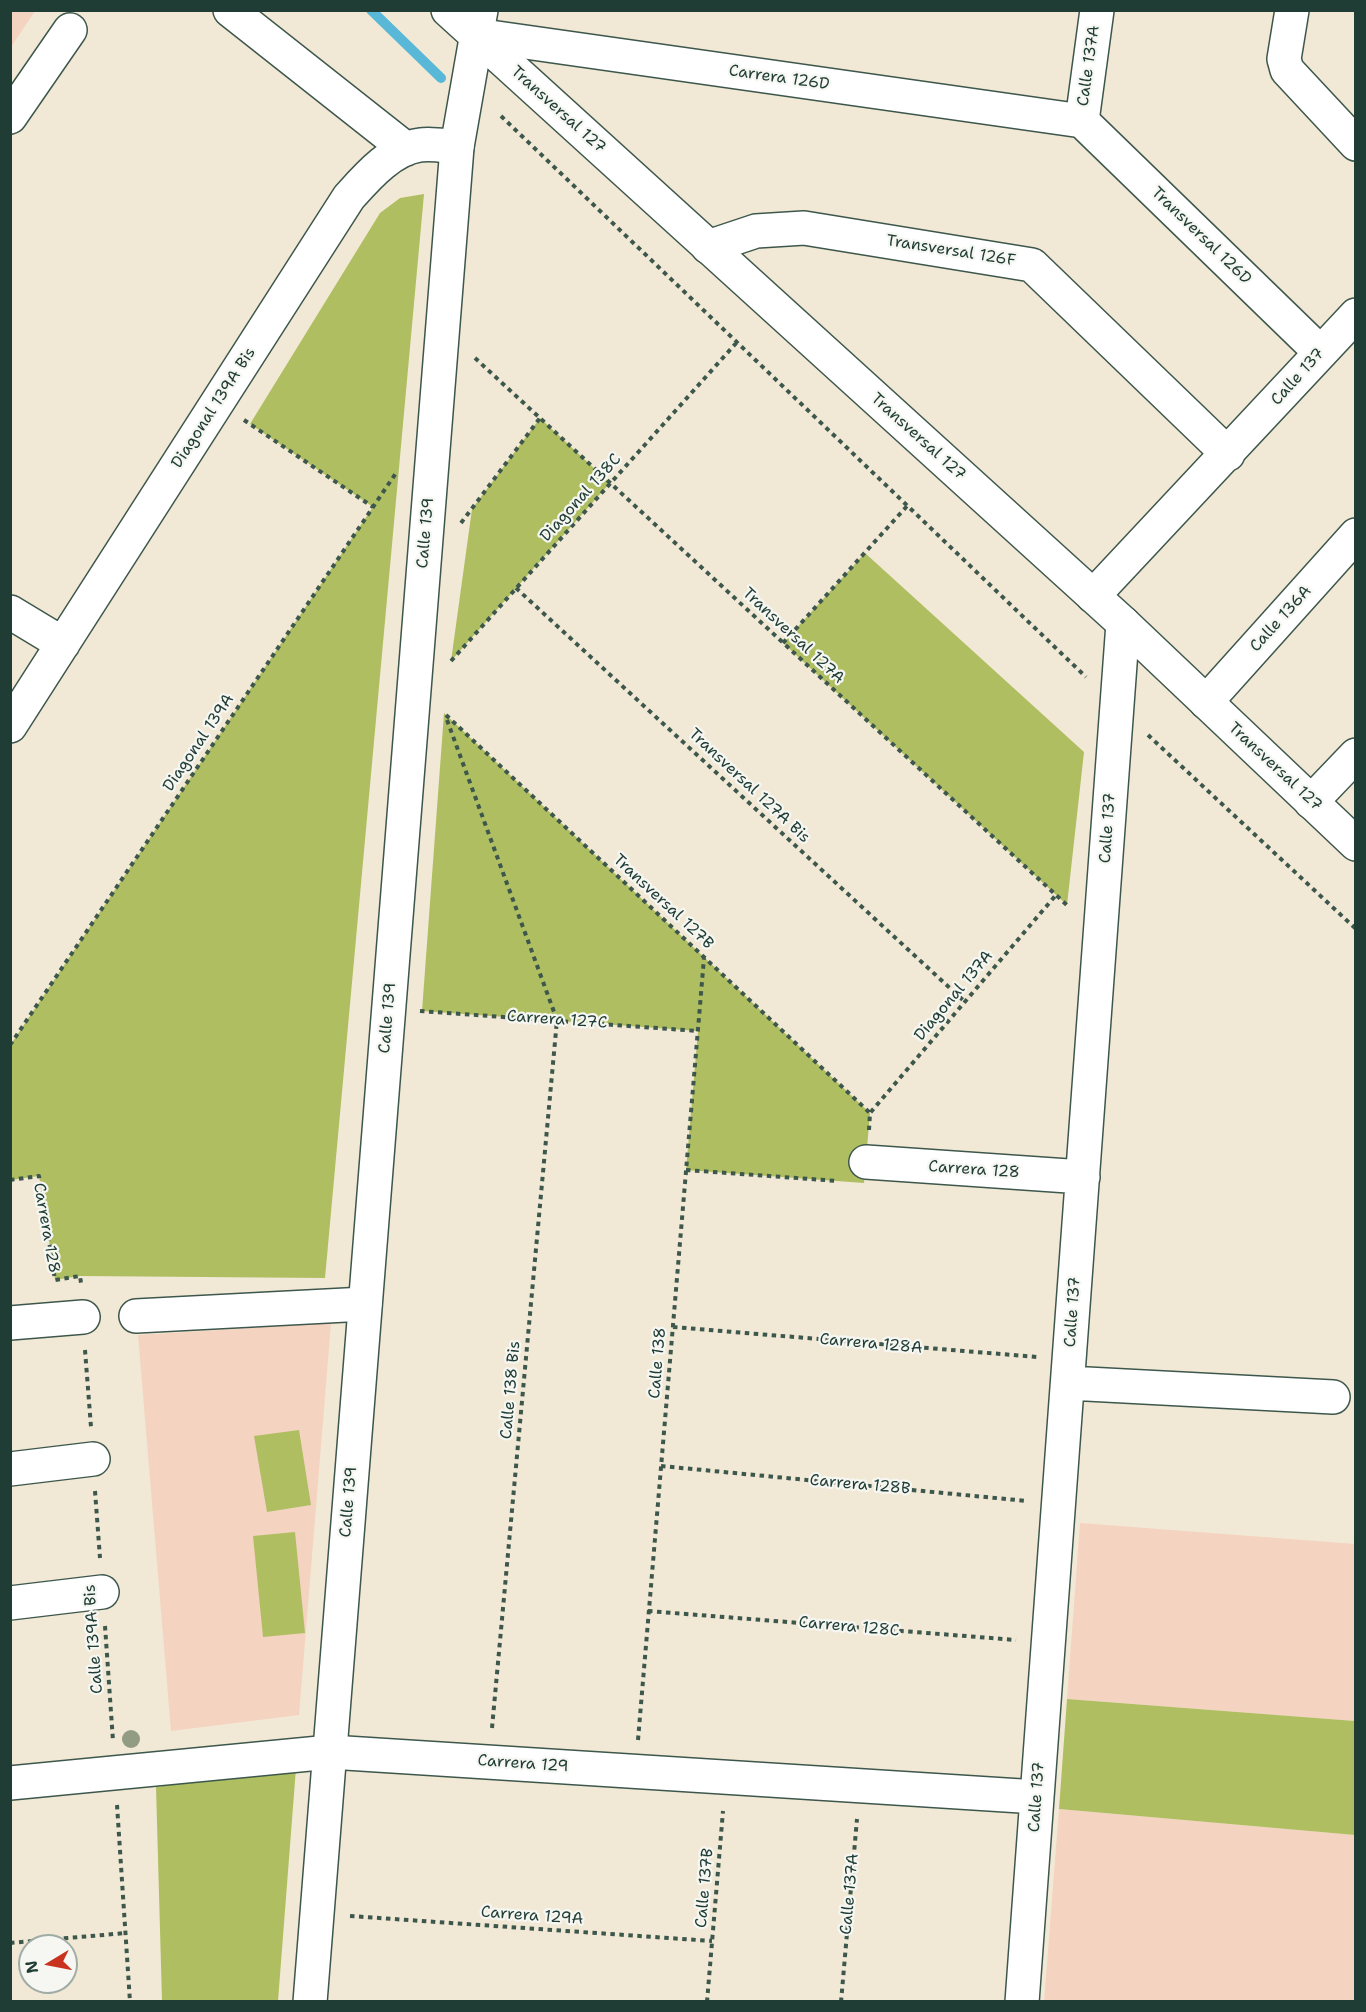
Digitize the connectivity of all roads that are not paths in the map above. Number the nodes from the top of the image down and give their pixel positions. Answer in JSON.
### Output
{"nodes":[{"id":1,"x":230,"y":10,"type":"edge"},
{"id":2,"x":448,"y":10,"type":"edge"},
{"id":3,"x":1097,"y":10,"type":"edge"},
{"id":4,"x":1292,"y":10,"type":"edge"},
{"id":5,"x":478,"y":23,"type":"edge"},
{"id":6,"x":70,"y":30,"type":"dead end"},
{"id":7,"x":10,"y":117,"type":"edge"},
{"id":8,"x":1082,"y":121,"type":"junction"},
{"id":9,"x":1356,"y":144,"type":"edge"},
{"id":10,"x":457,"y":147,"type":"junction"},
{"id":11,"x":406,"y":149,"type":"junction"},
{"id":12,"x":708,"y":247,"type":"junction"},
{"id":13,"x":1356,"y":315,"type":"edge"},
{"id":14,"x":1320,"y":352,"type":"junction"},
{"id":15,"x":1228,"y":454,"type":"junction"},
{"id":16,"x":1356,"y":535,"type":"edge"},
{"id":17,"x":1093,"y":596,"type":"junction"},
{"id":18,"x":10,"y":612,"type":"edge"},
{"id":19,"x":1123,"y":623,"type":"junction"},
{"id":20,"x":63,"y":644,"type":"junction"},
{"id":21,"x":1206,"y":702,"type":"junction"},
{"id":22,"x":10,"y":726,"type":"edge"},
{"id":23,"x":1356,"y":755,"type":"edge"},
{"id":24,"x":1311,"y":802,"type":"junction"},
{"id":25,"x":1356,"y":844,"type":"edge"},
{"id":26,"x":866,"y":1162,"type":"dead end"},
{"id":27,"x":1083,"y":1177,"type":"junction"},
{"id":28,"x":365,"y":1304,"type":"junction"},
{"id":29,"x":136,"y":1316,"type":"dead end"},
{"id":30,"x":83,"y":1317,"type":"road end"},
{"id":31,"x":10,"y":1323,"type":"edge"},
{"id":32,"x":1068,"y":1371,"type":"junction"},
{"id":33,"x":1333,"y":1397,"type":"dead end"},
{"id":34,"x":93,"y":1459,"type":"road end"},
{"id":35,"x":10,"y":1469,"type":"edge"},
{"id":36,"x":102,"y":1592,"type":"road end"},
{"id":37,"x":10,"y":1603,"type":"edge"},
{"id":38,"x":330,"y":1752,"type":"junction"},
{"id":39,"x":10,"y":1783,"type":"edge"},
{"id":40,"x":1037,"y":1797,"type":"junction"},
{"id":41,"x":310,"y":2001,"type":"edge"},
{"id":42,"x":1022,"y":2001,"type":"edge"}],
"edges":[{"from":1,"to":11,"type":"street"},
{"from":2,"to":5,"type":"street","name":"Transversal 127"},
{"from":3,"to":8,"type":"street","name":"Calle 137A"},
{"from":4,"to":9,"type":"street"},
{"from":5,"to":8,"type":"street","name":"Carrera 126D"},
{"from":5,"to":10,"type":"street","name":"Calle 139"},
{"from":5,"to":12,"type":"street","name":"Transversal 127"},
{"from":6,"to":7,"type":"street"},
{"from":8,"to":14,"type":"street","name":"Transversal 126D"},
{"from":10,"to":11,"type":"street","name":"Diagonal 139A Bis"},
{"from":10,"to":28,"type":"street","name":"Calle 139"},
{"from":11,"to":20,"type":"street","name":"Diagonal 139A Bis"},
{"from":12,"to":15,"type":"street","name":"Transversal 126F"},
{"from":12,"to":17,"type":"street","name":"Transversal 127"},
{"from":13,"to":14,"type":"street","name":"Calle 137"},
{"from":14,"to":15,"type":"street","name":"Calle 137"},
{"from":15,"to":17,"type":"street","name":"Calle 137"},
{"from":16,"to":21,"type":"street","name":"Calle 136A"},
{"from":17,"to":19,"type":"street","name":"Transversal 127"},
{"from":18,"to":20,"type":"street"},
{"from":19,"to":21,"type":"street","name":"Transversal 127"},
{"from":19,"to":27,"type":"street","name":"Calle 137"},
{"from":20,"to":22,"type":"street","name":"Diagonal 139A Bis"},
{"from":21,"to":24,"type":"street","name":"Transversal 127"},
{"from":23,"to":24,"type":"street"},
{"from":24,"to":25,"type":"street","name":"Transversal 127"},
{"from":26,"to":27,"type":"street","name":"Carrera 128"},
{"from":27,"to":32,"type":"street","name":"Calle 137"},
{"from":28,"to":29,"type":"street"},
{"from":28,"to":38,"type":"street","name":"Calle 139"},
{"from":30,"to":31,"type":"street"},
{"from":32,"to":33,"type":"street"},
{"from":32,"to":40,"type":"street","name":"Calle 137"},
{"from":34,"to":35,"type":"street"},
{"from":36,"to":37,"type":"street"},
{"from":38,"to":39,"type":"street","name":"Carrera 129"},
{"from":38,"to":40,"type":"street","name":"Carrera 129"},
{"from":38,"to":41,"type":"street","name":"Calle 139"},
{"from":40,"to":42,"type":"street","name":"Calle 137"}]}
